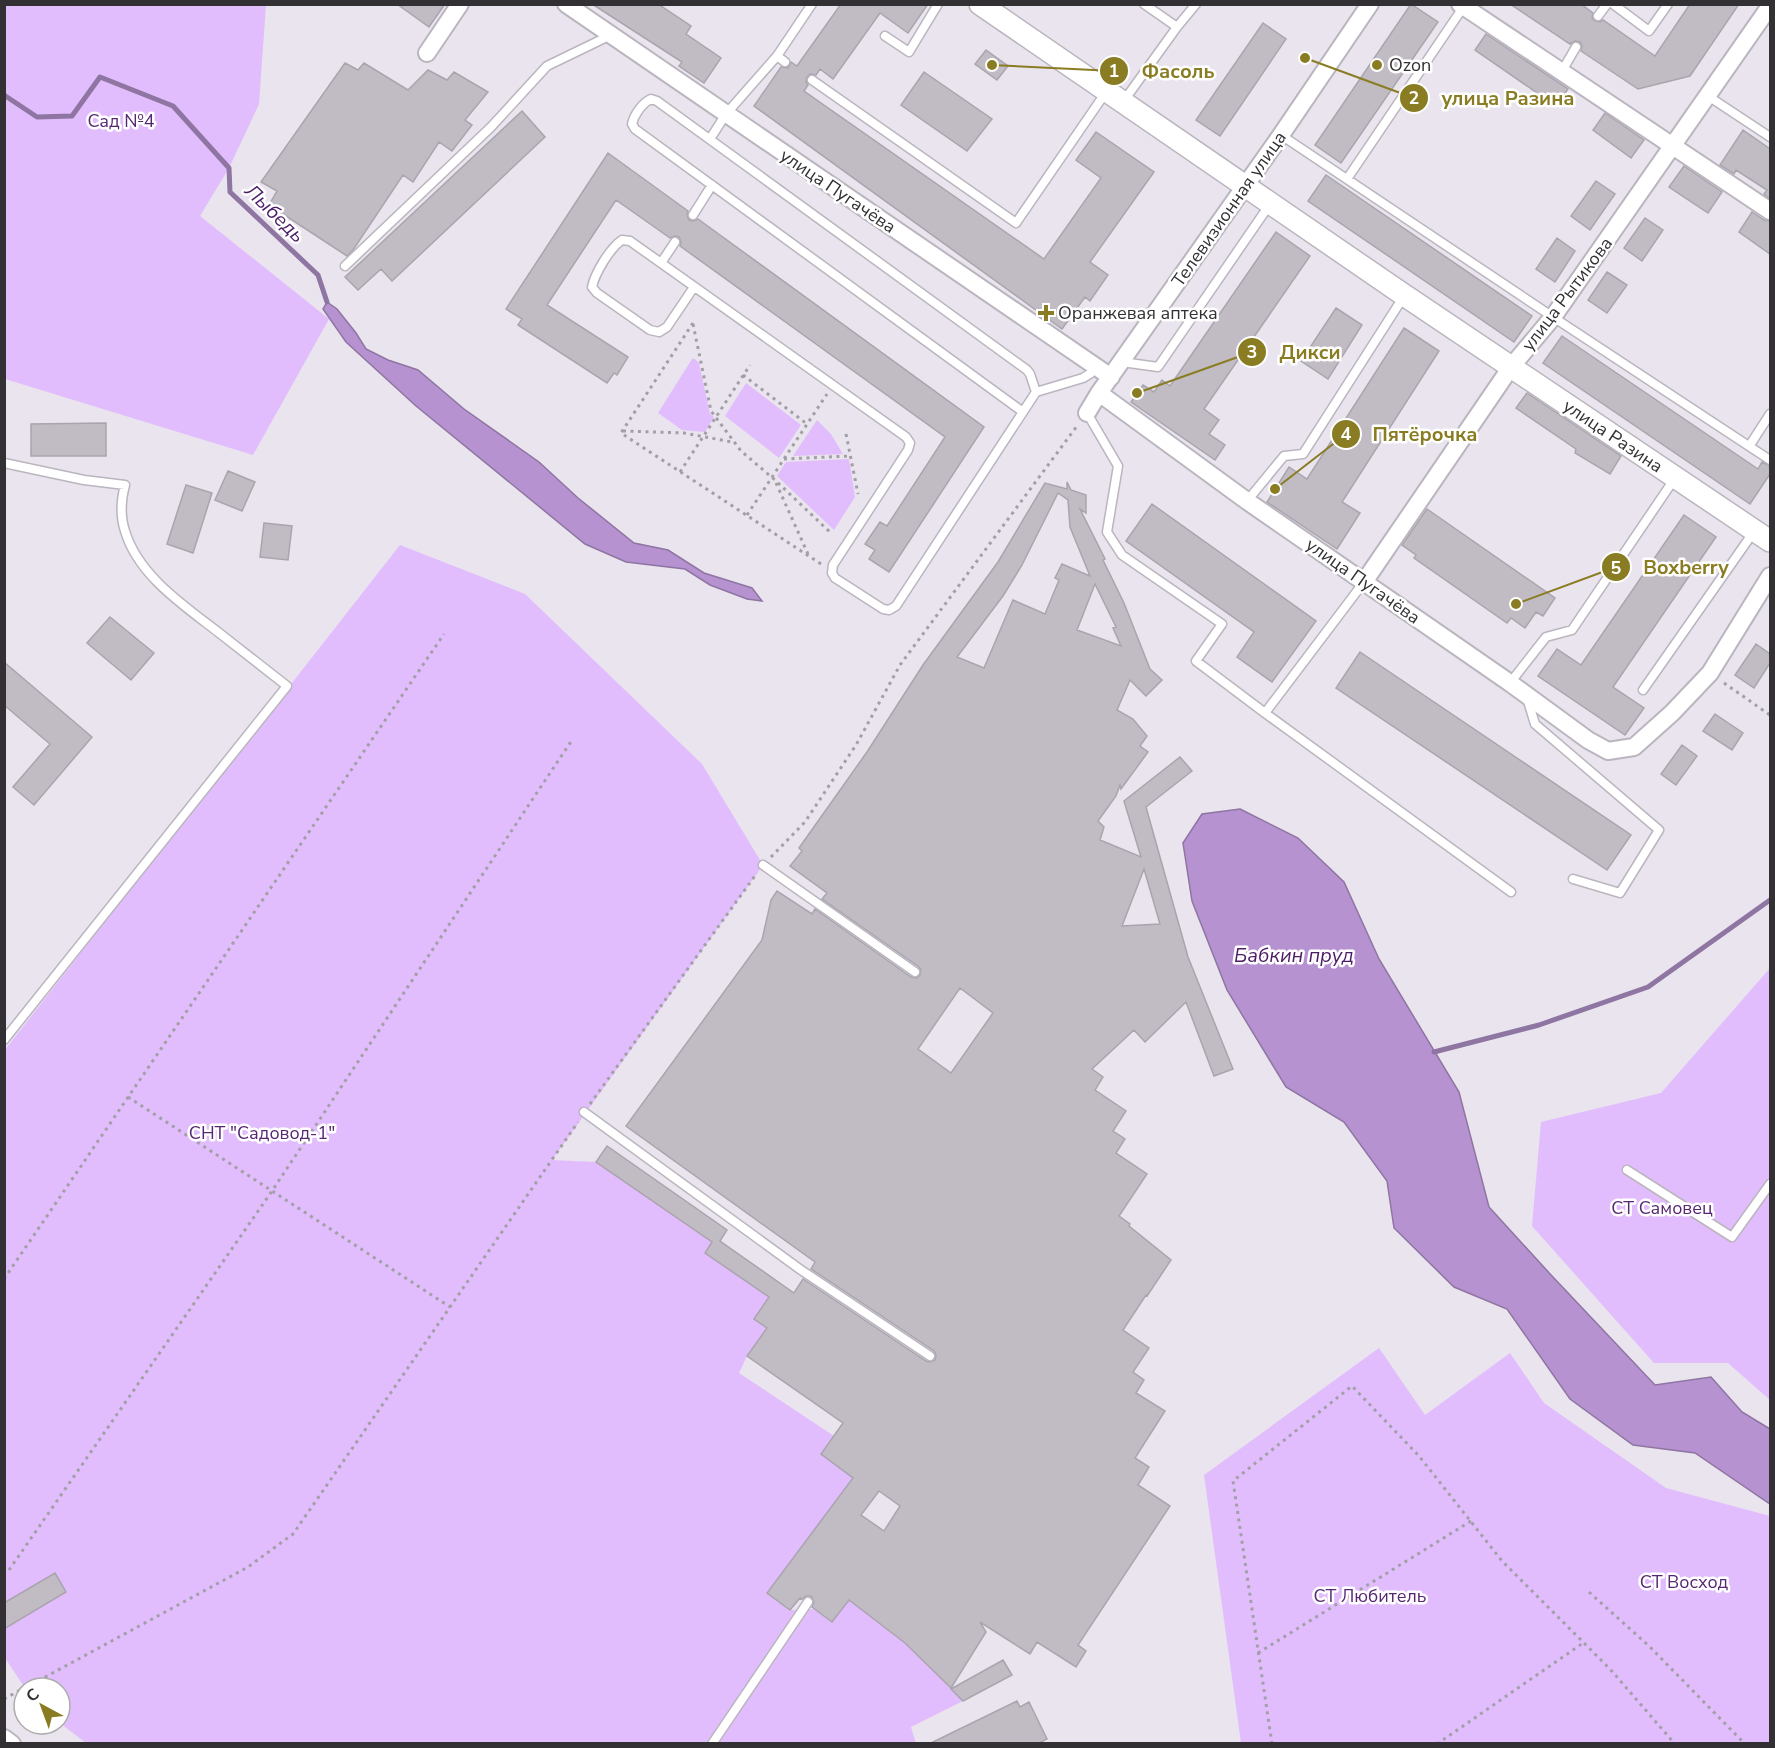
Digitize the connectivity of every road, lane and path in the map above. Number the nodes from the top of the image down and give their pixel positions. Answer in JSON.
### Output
{"nodes":[{"id":1,"x":460,"y":4,"type":"edge"},
{"id":2,"x":566,"y":4,"type":"edge"},
{"id":3,"x":812,"y":4,"type":"edge"},
{"id":4,"x":938,"y":4,"type":"edge"},
{"id":5,"x":980,"y":4,"type":"edge"},
{"id":6,"x":1144,"y":4,"type":"edge"},
{"id":7,"x":1196,"y":4,"type":"edge"},
{"id":8,"x":1370,"y":4,"type":"edge"},
{"id":9,"x":1607,"y":4,"type":"edge"},
{"id":10,"x":1613,"y":4,"type":"edge"},
{"id":11,"x":1668,"y":4,"type":"edge"},
{"id":12,"x":1462,"y":5,"type":"edge"},
{"id":13,"x":1770,"y":6,"type":"edge"},
{"id":14,"x":1598,"y":16,"type":"dead end"},
{"id":15,"x":1177,"y":27,"type":"junction"},
{"id":16,"x":611,"y":36,"type":"junction"},
{"id":17,"x":885,"y":36,"type":"dead end"},
{"id":18,"x":1576,"y":47,"type":"dead end"},
{"id":19,"x":427,"y":53,"type":"dead end"},
{"id":20,"x":777,"y":56,"type":"junction"},
{"id":21,"x":785,"y":62,"type":"dead end"},
{"id":22,"x":1562,"y":71,"type":"junction"},
{"id":23,"x":812,"y":80,"type":"dead end"},
{"id":24,"x":1708,"y":96,"type":"junction"},
{"id":25,"x":1114,"y":97,"type":"junction"},
{"id":26,"x":726,"y":114,"type":"junction"},
{"id":27,"x":1281,"y":135,"type":"junction"},
{"id":28,"x":1770,"y":137,"type":"edge"},
{"id":29,"x":710,"y":139,"type":"junction"},
{"id":30,"x":1673,"y":146,"type":"junction"},
{"id":31,"x":1347,"y":179,"type":"junction"},
{"id":32,"x":712,"y":185,"type":"junction"},
{"id":33,"x":1244,"y":186,"type":"junction"},
{"id":34,"x":1271,"y":204,"type":"junction"},
{"id":35,"x":1770,"y":211,"type":"edge"},
{"id":36,"x":693,"y":215,"type":"dead end"},
{"id":37,"x":675,"y":242,"type":"dead end"},
{"id":38,"x":661,"y":263,"type":"junction"},
{"id":39,"x":345,"y":266,"type":"dead end"},
{"id":40,"x":694,"y":287,"type":"junction"},
{"id":41,"x":1404,"y":296,"type":"junction"},
{"id":42,"x":1552,"y":317,"type":"junction"},
{"id":43,"x":1122,"y":362,"type":"junction"},
{"id":44,"x":750,"y":364,"type":"dead end"},
{"id":45,"x":1096,"y":367,"type":"junction"},
{"id":46,"x":1511,"y":368,"type":"junction"},
{"id":47,"x":743,"y":375,"type":"junction"},
{"id":48,"x":1111,"y":377,"type":"junction"},
{"id":49,"x":832,"y":385,"type":"junction"},
{"id":50,"x":1036,"y":392,"type":"junction"},
{"id":51,"x":1099,"y":393,"type":"junction"},
{"id":52,"x":1023,"y":412,"type":"junction"},
{"id":53,"x":1087,"y":413,"type":"junction"},
{"id":54,"x":1770,"y":414,"type":"edge"},
{"id":55,"x":716,"y":417,"type":"junction"},
{"id":56,"x":807,"y":424,"type":"junction"},
{"id":57,"x":623,"y":431,"type":"junction"},
{"id":58,"x":846,"y":434,"type":"dead end"},
{"id":59,"x":703,"y":436,"type":"junction"},
{"id":60,"x":734,"y":442,"type":"junction"},
{"id":61,"x":1749,"y":445,"type":"junction"},
{"id":62,"x":850,"y":456,"type":"junction"},
{"id":63,"x":784,"y":459,"type":"junction"},
{"id":64,"x":1770,"y":460,"type":"edge"},
{"id":65,"x":4,"y":463,"type":"edge"},
{"id":66,"x":680,"y":471,"type":"junction"},
{"id":67,"x":1676,"y":478,"type":"junction"},
{"id":68,"x":773,"y":479,"type":"junction"},
{"id":69,"x":858,"y":494,"type":"dead end"},
{"id":70,"x":1247,"y":501,"type":"junction"},
{"id":71,"x":747,"y":515,"type":"junction"},
{"id":72,"x":832,"y":534,"type":"dead end"},
{"id":73,"x":1762,"y":536,"type":"edge"},
{"id":74,"x":808,"y":556,"type":"junction"},
{"id":75,"x":832,"y":571,"type":"junction"},
{"id":76,"x":1770,"y":576,"type":"edge"},
{"id":77,"x":1364,"y":582,"type":"junction"},
{"id":78,"x":444,"y":634,"type":"dead end"},
{"id":79,"x":1710,"y":673,"type":"junction"},
{"id":80,"x":1510,"y":683,"type":"junction"},
{"id":81,"x":1644,"y":690,"type":"dead end"},
{"id":82,"x":1526,"y":695,"type":"junction"},
{"id":83,"x":1264,"y":713,"type":"junction"},
{"id":84,"x":1770,"y":715,"type":"edge"},
{"id":85,"x":572,"y":740,"type":"dead end"},
{"id":86,"x":763,"y":865,"type":"junction"},
{"id":87,"x":1573,"y":879,"type":"dead end"},
{"id":88,"x":1511,"y":892,"type":"dead end"},
{"id":89,"x":915,"y":972,"type":"dead end"},
{"id":90,"x":4,"y":1040,"type":"edge"},
{"id":91,"x":128,"y":1097,"type":"junction"},
{"id":92,"x":584,"y":1112,"type":"junction"},
{"id":93,"x":1627,"y":1170,"type":"dead end"},
{"id":94,"x":1770,"y":1184,"type":"edge"},
{"id":95,"x":272,"y":1191,"type":"junction"},
{"id":96,"x":4,"y":1279,"type":"edge"},
{"id":97,"x":450,"y":1307,"type":"junction"},
{"id":98,"x":930,"y":1356,"type":"dead end"},
{"id":99,"x":1471,"y":1521,"type":"junction"},
{"id":100,"x":9,"y":1570,"type":"dead end"},
{"id":101,"x":1589,"y":1592,"type":"dead end"},
{"id":102,"x":808,"y":1602,"type":"dead end"},
{"id":103,"x":1583,"y":1642,"type":"junction"},
{"id":104,"x":1258,"y":1654,"type":"junction"},
{"id":105,"x":46,"y":1676,"type":"edge"},
{"id":106,"x":4,"y":1738,"type":"edge"},
{"id":107,"x":12,"y":1743,"type":"edge"},
{"id":108,"x":712,"y":1743,"type":"edge"},
{"id":109,"x":1272,"y":1743,"type":"edge"},
{"id":110,"x":1437,"y":1743,"type":"edge"},
{"id":111,"x":1675,"y":1743,"type":"edge"},
{"id":112,"x":1745,"y":1743,"type":"edge"}],
"edges":[{"from":1,"to":19,"type":"street"},
{"from":2,"to":16,"type":"street","name":"улица Пугачёва"},
{"from":3,"to":20,"type":"lane"},
{"from":4,"to":17,"type":"lane"},
{"from":5,"to":25,"type":"street","name":"улица Разина"},
{"from":6,"to":15,"type":"lane"},
{"from":7,"to":15,"type":"lane"},
{"from":8,"to":27,"type":"street","name":"Телевизионная улица"},
{"from":9,"to":14,"type":"lane"},
{"from":10,"to":11,"type":"lane"},
{"from":12,"to":22,"type":"street"},
{"from":12,"to":31,"type":"lane"},
{"from":13,"to":24,"type":"street","name":"улица Рытикова"},
{"from":15,"to":25,"type":"lane"},
{"from":16,"to":26,"type":"street","name":"улица Пугачёва"},
{"from":16,"to":39,"type":"lane"},
{"from":18,"to":22,"type":"lane"},
{"from":20,"to":21,"type":"lane"},
{"from":20,"to":26,"type":"lane"},
{"from":22,"to":30,"type":"street"},
{"from":23,"to":25,"type":"lane"},
{"from":24,"to":28,"type":"lane"},
{"from":24,"to":30,"type":"street","name":"улица Рытикова"},
{"from":25,"to":33,"type":"street","name":"улица Разина"},
{"from":26,"to":29,"type":"lane"},
{"from":26,"to":45,"type":"street","name":"улица Пугачёва"},
{"from":27,"to":31,"type":"lane"},
{"from":27,"to":33,"type":"street","name":"Телевизионная улица"},
{"from":29,"to":32,"type":"lane"},
{"from":29,"to":50,"type":"lane"},
{"from":30,"to":35,"type":"street"},
{"from":30,"to":42,"type":"street","name":"улица Рытикова"},
{"from":31,"to":42,"type":"lane"},
{"from":32,"to":36,"type":"lane"},
{"from":32,"to":52,"type":"lane"},
{"from":33,"to":34,"type":"street","name":"улица Разина"},
{"from":33,"to":43,"type":"street","name":"Телевизионная улица"},
{"from":34,"to":41,"type":"street","name":"улица Разина"},
{"from":34,"to":43,"type":"lane"},
{"from":37,"to":38,"type":"lane"},
{"from":38,"to":40,"type":"lane"},
{"from":38,"to":40,"type":"lane"},
{"from":40,"to":49,"type":"lane"},
{"from":41,"to":46,"type":"street","name":"улица Разина"},
{"from":41,"to":70,"type":"lane"},
{"from":42,"to":46,"type":"street","name":"улица Рытикова"},
{"from":42,"to":61,"type":"lane"},
{"from":43,"to":48,"type":"street","name":"Телевизионная улица"},
{"from":44,"to":47,"type":"path"},
{"from":45,"to":48,"type":"street","name":"улица Пугачёва"},
{"from":45,"to":50,"type":"lane"},
{"from":46,"to":67,"type":"street","name":"улица Разина"},
{"from":46,"to":77,"type":"street","name":"улица Рытикова"},
{"from":47,"to":55,"type":"path"},
{"from":47,"to":56,"type":"path"},
{"from":48,"to":51,"type":"street","name":"Телевизионная улица"},
{"from":49,"to":56,"type":"path"},
{"from":49,"to":75,"type":"lane"},
{"from":50,"to":52,"type":"lane"},
{"from":51,"to":53,"type":"street","name":"Телевизионная улица"},
{"from":51,"to":70,"type":"street","name":"улица Пугачёва"},
{"from":52,"to":75,"type":"lane"},
{"from":53,"to":83,"type":"lane"},
{"from":53,"to":86,"type":"path"},
{"from":54,"to":61,"type":"lane"},
{"from":55,"to":57,"type":"path"},
{"from":55,"to":59,"type":"path"},
{"from":55,"to":60,"type":"path"},
{"from":56,"to":63,"type":"path"},
{"from":57,"to":59,"type":"path"},
{"from":57,"to":66,"type":"path"},
{"from":58,"to":62,"type":"path"},
{"from":59,"to":60,"type":"path"},
{"from":59,"to":66,"type":"path"},
{"from":60,"to":68,"type":"path"},
{"from":61,"to":64,"type":"lane"},
{"from":62,"to":63,"type":"path"},
{"from":62,"to":69,"type":"path"},
{"from":63,"to":68,"type":"path"},
{"from":65,"to":90,"type":"lane"},
{"from":66,"to":71,"type":"path"},
{"from":67,"to":73,"type":"street","name":"улица Разина"},
{"from":67,"to":80,"type":"lane"},
{"from":68,"to":71,"type":"path"},
{"from":68,"to":72,"type":"path"},
{"from":68,"to":74,"type":"path"},
{"from":70,"to":77,"type":"street","name":"улица Пугачёва"},
{"from":71,"to":74,"type":"path"},
{"from":73,"to":81,"type":"lane"},
{"from":74,"to":75,"type":"path"},
{"from":76,"to":79,"type":"street"},
{"from":77,"to":80,"type":"street","name":"улица Пугачёва"},
{"from":77,"to":83,"type":"lane"},
{"from":78,"to":91,"type":"path"},
{"from":79,"to":82,"type":"street","name":"улица Пугачёва"},
{"from":79,"to":84,"type":"path"},
{"from":80,"to":82,"type":"street","name":"улица Пугачёва"},
{"from":82,"to":87,"type":"lane"},
{"from":83,"to":88,"type":"lane"},
{"from":85,"to":95,"type":"path"},
{"from":86,"to":89,"type":"lane"},
{"from":86,"to":92,"type":"path"},
{"from":91,"to":95,"type":"path"},
{"from":91,"to":96,"type":"path"},
{"from":92,"to":97,"type":"path"},
{"from":92,"to":98,"type":"lane"},
{"from":93,"to":94,"type":"lane"},
{"from":95,"to":97,"type":"path"},
{"from":95,"to":100,"type":"path"},
{"from":97,"to":105,"type":"path"},
{"from":99,"to":103,"type":"path"},
{"from":99,"to":104,"type":"path"},
{"from":99,"to":104,"type":"path"},
{"from":101,"to":112,"type":"path"},
{"from":102,"to":108,"type":"lane"},
{"from":103,"to":110,"type":"path"},
{"from":103,"to":111,"type":"path"},
{"from":104,"to":109,"type":"path"},
{"from":106,"to":107,"type":"street"}]}
